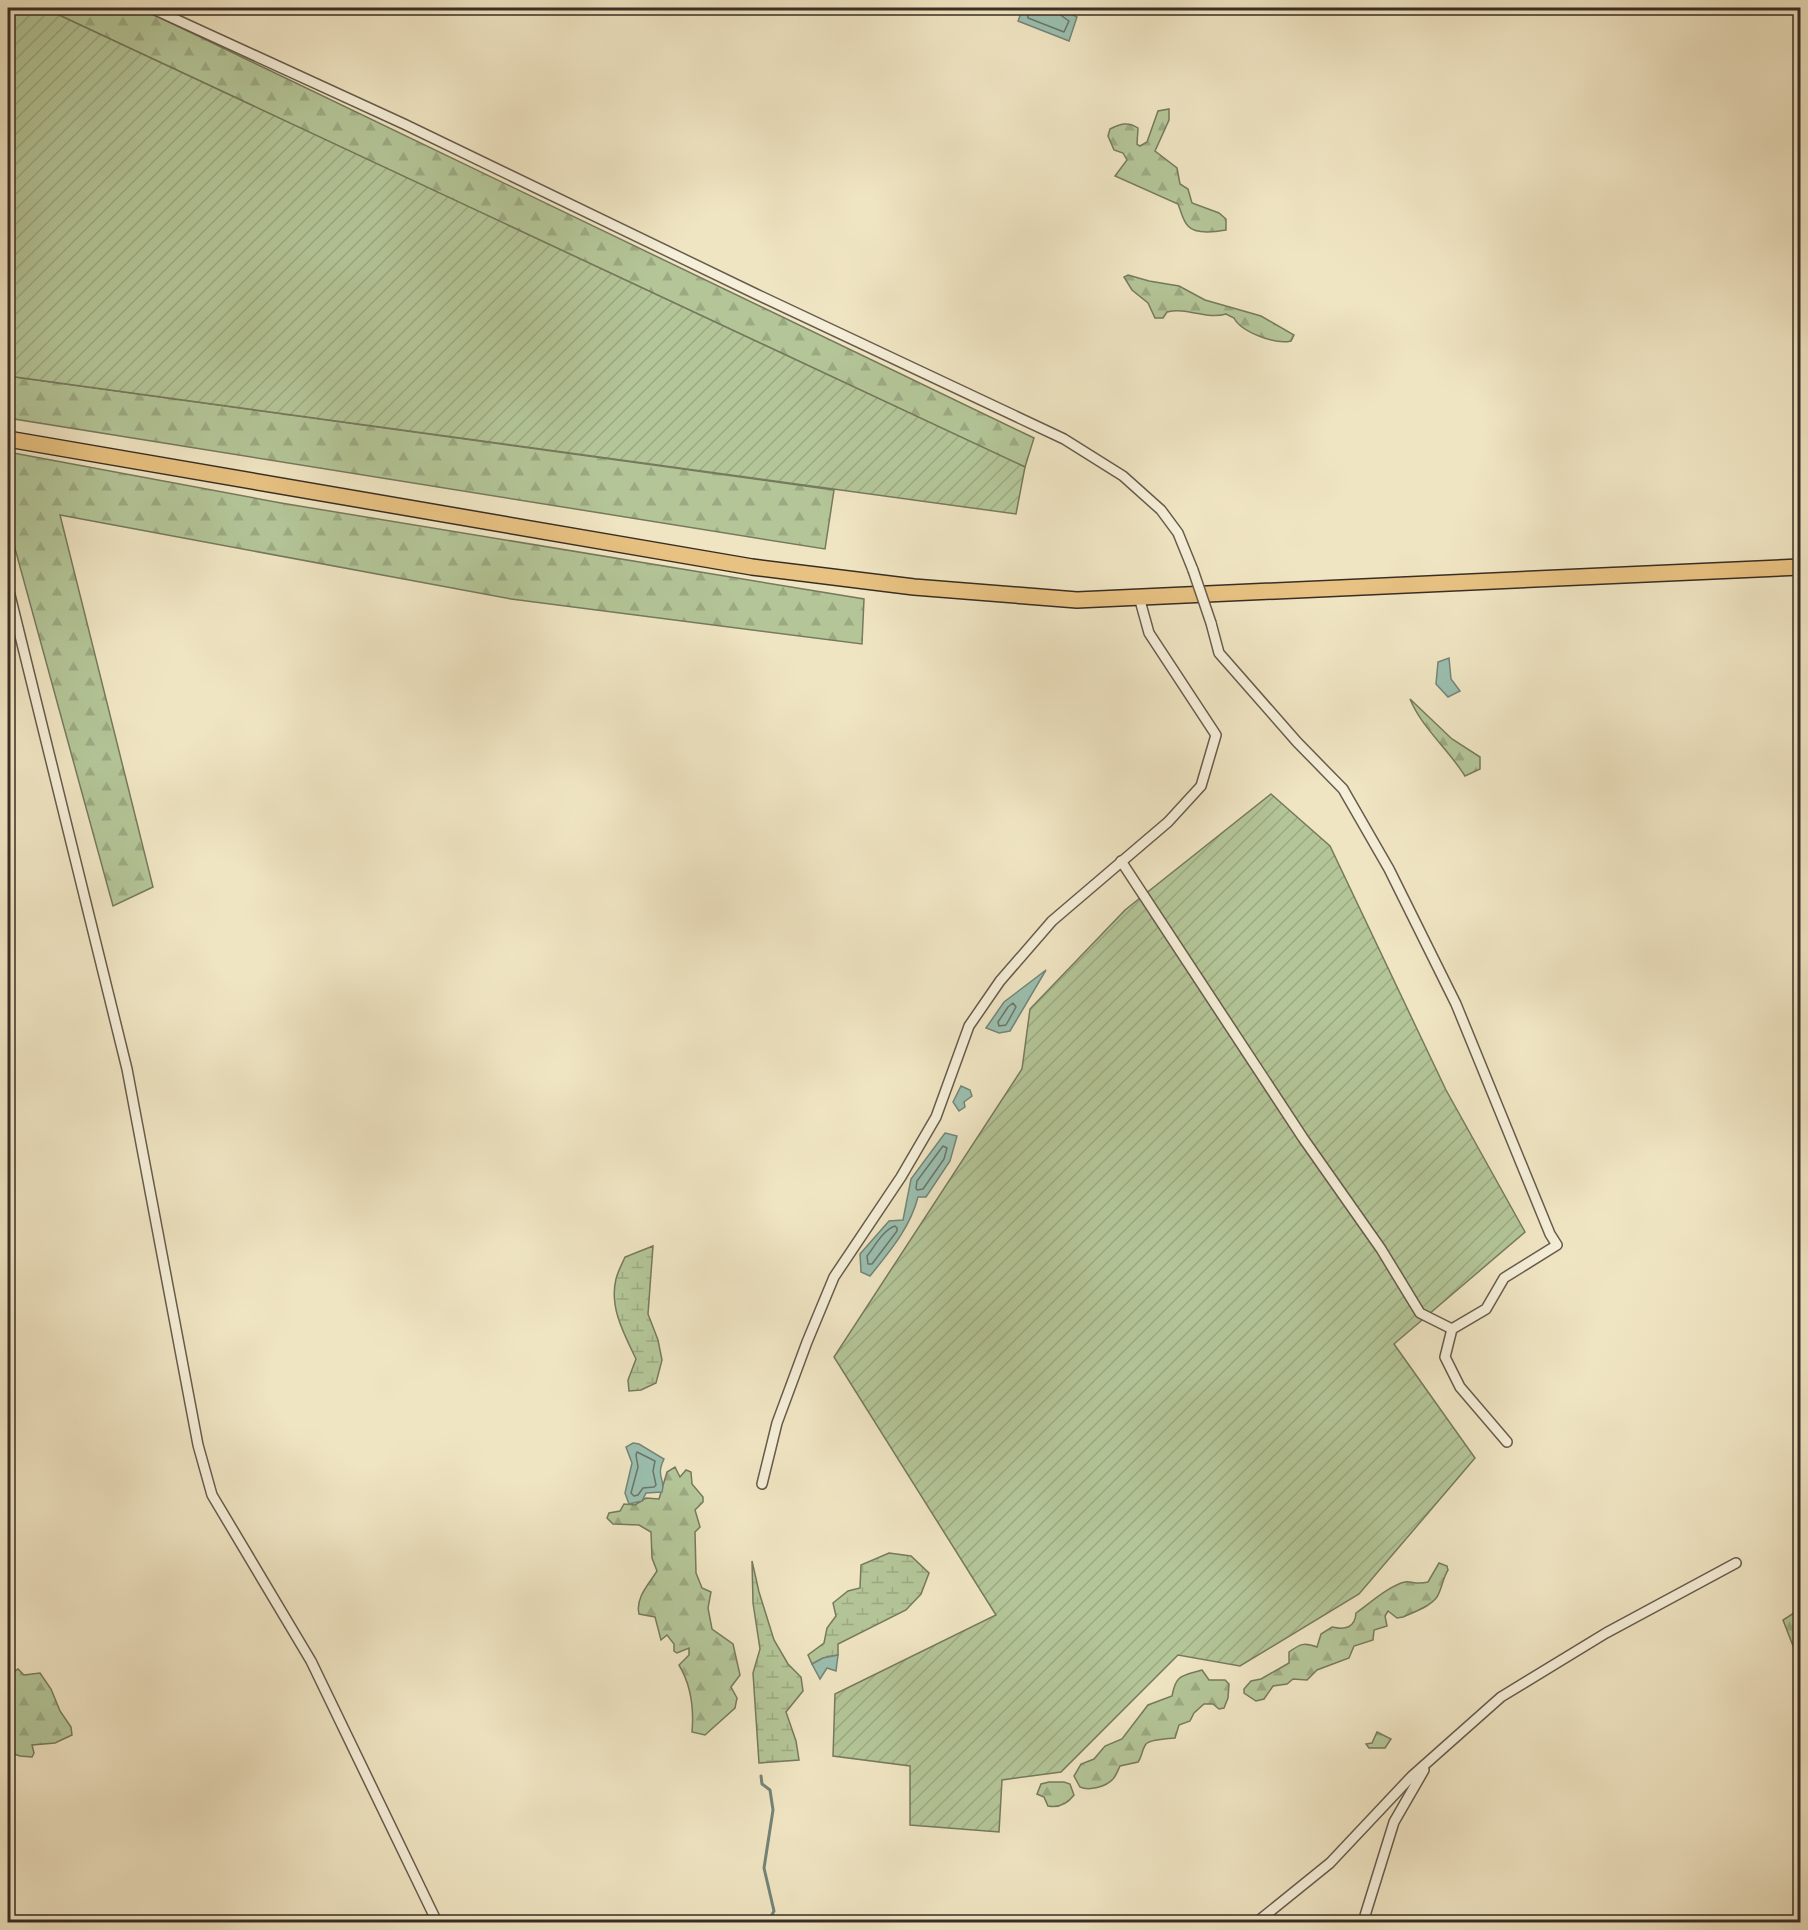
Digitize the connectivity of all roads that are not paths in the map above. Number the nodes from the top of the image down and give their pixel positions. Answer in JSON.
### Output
{"nodes":[{"id":1,"x":151,"y":8,"type":"edge"},
{"id":2,"x":8,"y":439,"type":"edge"},
{"id":3,"x":1800,"y":567,"type":"edge"},
{"id":4,"x":8,"y":587,"type":"edge"},
{"id":5,"x":1139,"y":597,"type":"junction"},
{"id":6,"x":1121,"y":861,"type":"junction"},
{"id":7,"x":1452,"y":1329,"type":"junction"},
{"id":8,"x":1507,"y":1443,"type":"dead end"},
{"id":9,"x":762,"y":1484,"type":"dead end"},
{"id":10,"x":1736,"y":1563,"type":"dead end"},
{"id":11,"x":1430,"y":1761,"type":"junction"},
{"id":12,"x":437,"y":1923,"type":"edge"},
{"id":13,"x":1257,"y":1923,"type":"edge"},
{"id":14,"x":1363,"y":1923,"type":"edge"}],
"edges":[{"from":1,"to":7,"type":"street","bridge":true},
{"from":2,"to":5,"type":"main road"},
{"from":3,"to":5,"type":"main road"},
{"from":4,"to":12,"type":"street"},
{"from":5,"to":6,"type":"street"},
{"from":6,"to":7,"type":"street"},
{"from":6,"to":9,"type":"street"},
{"from":7,"to":8,"type":"street"},
{"from":10,"to":11,"type":"street"},
{"from":11,"to":13,"type":"street"},
{"from":11,"to":14,"type":"street"}]}
